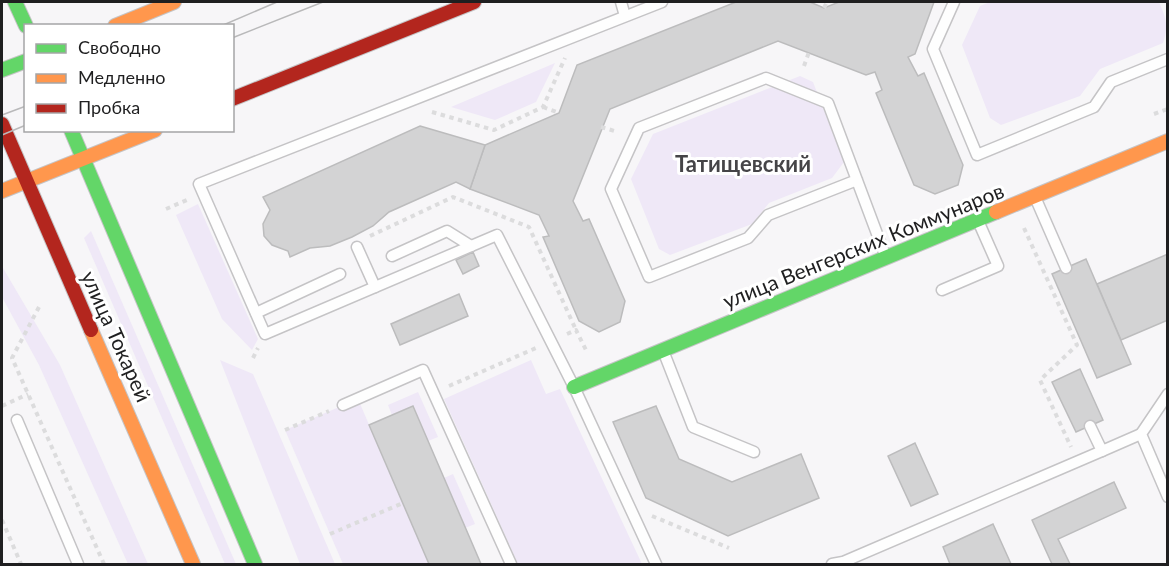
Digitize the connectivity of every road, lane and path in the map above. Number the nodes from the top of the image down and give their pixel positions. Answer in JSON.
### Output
{"nodes":[{"id":1,"x":15,"y":2,"type":"edge"},
{"id":2,"x":174,"y":2,"type":"edge"},
{"id":3,"x":474,"y":2,"type":"edge"},
{"id":4,"x":621,"y":2,"type":"edge"},
{"id":5,"x":662,"y":2,"type":"edge"},
{"id":6,"x":827,"y":2,"type":"edge"},
{"id":7,"x":954,"y":2,"type":"edge"},
{"id":8,"x":824,"y":8,"type":"dead end"},
{"id":9,"x":625,"y":16,"type":"junction"},
{"id":10,"x":25,"y":24,"type":"edge"},
{"id":11,"x":120,"y":24,"type":"edge"},
{"id":12,"x":809,"y":52,"type":"dead end"},
{"id":13,"x":567,"y":56,"type":"dead end"},
{"id":14,"x":1167,"y":59,"type":"edge"},
{"id":15,"x":24,"y":61,"type":"edge"},
{"id":16,"x":804,"y":66,"type":"dead end"},
{"id":17,"x":2,"y":70,"type":"edge"},
{"id":18,"x":234,"y":98,"type":"edge"},
{"id":19,"x":543,"y":107,"type":"junction"},
{"id":20,"x":428,"y":111,"type":"dead end"},
{"id":21,"x":560,"y":113,"type":"dead end"},
{"id":22,"x":2,"y":124,"type":"edge"},
{"id":23,"x":602,"y":127,"type":"dead end"},
{"id":24,"x":72,"y":132,"type":"edge"},
{"id":25,"x":150,"y":132,"type":"edge"},
{"id":26,"x":626,"y":135,"type":"dead end"},
{"id":27,"x":1167,"y":141,"type":"edge"},
{"id":28,"x":83,"y":160,"type":"junction"},
{"id":29,"x":857,"y":180,"type":"junction"},
{"id":30,"x":28,"y":182,"type":"junction"},
{"id":31,"x":2,"y":191,"type":"edge"},
{"id":32,"x":453,"y":197,"type":"dead end"},
{"id":33,"x":1035,"y":197,"type":"junction"},
{"id":34,"x":1020,"y":220,"type":"dead end"},
{"id":35,"x":978,"y":221,"type":"junction"},
{"id":36,"x":360,"y":243,"type":"joint"},
{"id":37,"x":471,"y":246,"type":"junction"},
{"id":38,"x":392,"y":256,"type":"dead end"},
{"id":39,"x":886,"y":258,"type":"junction"},
{"id":40,"x":1066,"y":268,"type":"dead end"},
{"id":41,"x":340,"y":274,"type":"dead end"},
{"id":42,"x":375,"y":287,"type":"junction"},
{"id":43,"x":942,"y":290,"type":"dead end"},
{"id":44,"x":39,"y":307,"type":"dead end"},
{"id":45,"x":256,"y":313,"type":"junction"},
{"id":46,"x":552,"y":341,"type":"junction"},
{"id":47,"x":596,"y":346,"type":"dead end"},
{"id":48,"x":662,"y":350,"type":"junction"},
{"id":49,"x":527,"y":352,"type":"dead end"},
{"id":50,"x":574,"y":387,"type":"junction"},
{"id":51,"x":28,"y":394,"type":"junction"},
{"id":52,"x":1167,"y":394,"type":"edge"},
{"id":53,"x":344,"y":405,"type":"dead end"},
{"id":54,"x":2,"y":406,"type":"edge"},
{"id":55,"x":313,"y":418,"type":"dead end"},
{"id":56,"x":17,"y":420,"type":"dead end"},
{"id":57,"x":1090,"y":426,"type":"dead end"},
{"id":58,"x":285,"y":430,"type":"dead end"},
{"id":59,"x":1141,"y":434,"type":"junction"},
{"id":60,"x":1102,"y":451,"type":"junction"},
{"id":61,"x":754,"y":452,"type":"dead end"},
{"id":62,"x":1074,"y":453,"type":"dead end"},
{"id":63,"x":1167,"y":498,"type":"edge"},
{"id":64,"x":403,"y":503,"type":"dead end"},
{"id":65,"x":644,"y":513,"type":"dead end"},
{"id":66,"x":2,"y":520,"type":"edge"},
{"id":67,"x":330,"y":534,"type":"dead end"},
{"id":68,"x":729,"y":548,"type":"dead end"},
{"id":69,"x":21,"y":564,"type":"edge"},
{"id":70,"x":78,"y":564,"type":"edge"},
{"id":71,"x":104,"y":564,"type":"edge"},
{"id":72,"x":193,"y":564,"type":"edge"},
{"id":73,"x":255,"y":564,"type":"edge"},
{"id":74,"x":511,"y":564,"type":"edge"},
{"id":75,"x":656,"y":564,"type":"edge"},
{"id":76,"x":832,"y":564,"type":"edge"}],
"edges":[{"from":1,"to":10,"type":"main road"},
{"from":2,"to":11,"type":"main road"},
{"from":3,"to":18,"type":"main road"},
{"from":4,"to":9,"type":"lane"},
{"from":5,"to":9,"type":"lane"},
{"from":6,"to":8,"type":"path"},
{"from":7,"to":14,"type":"lane"},
{"from":9,"to":45,"type":"lane"},
{"from":12,"to":16,"type":"path"},
{"from":13,"to":19,"type":"path"},
{"from":15,"to":17,"type":"main road"},
{"from":19,"to":20,"type":"path"},
{"from":19,"to":21,"type":"path"},
{"from":22,"to":30,"type":"main road","name":"улица Токарей"},
{"from":23,"to":26,"type":"path"},
{"from":24,"to":28,"type":"main road","name":"улица Токарей"},
{"from":25,"to":28,"type":"main road"},
{"from":27,"to":33,"type":"main road","name":"улица Венгерских Коммунаров"},
{"from":28,"to":30,"type":"main road"},
{"from":28,"to":73,"type":"main road","name":"улица Токарей"},
{"from":29,"to":29,"type":"lane"},
{"from":29,"to":39,"type":"lane"},
{"from":30,"to":31,"type":"main road"},
{"from":30,"to":72,"type":"main road","name":"улица Токарей"},
{"from":32,"to":36,"type":"path"},
{"from":33,"to":35,"type":"main road","name":"улица Венгерских Коммунаров"},
{"from":33,"to":40,"type":"lane"},
{"from":34,"to":62,"type":"path"},
{"from":35,"to":39,"type":"main road","name":"улица Венгерских Коммунаров"},
{"from":35,"to":43,"type":"lane"},
{"from":36,"to":42,"type":"lane"},
{"from":37,"to":38,"type":"lane"},
{"from":37,"to":42,"type":"lane"},
{"from":37,"to":46,"type":"lane"},
{"from":39,"to":48,"type":"main road","name":"улица Венгерских Коммунаров"},
{"from":41,"to":45,"type":"lane"},
{"from":42,"to":45,"type":"lane"},
{"from":44,"to":51,"type":"path"},
{"from":46,"to":47,"type":"path"},
{"from":46,"to":49,"type":"path"},
{"from":46,"to":50,"type":"lane"},
{"from":48,"to":50,"type":"main road","name":"улица Венгерских Коммунаров"},
{"from":48,"to":61,"type":"lane"},
{"from":50,"to":75,"type":"lane"},
{"from":51,"to":54,"type":"path"},
{"from":51,"to":71,"type":"path"},
{"from":52,"to":59,"type":"lane"},
{"from":53,"to":74,"type":"lane"},
{"from":55,"to":58,"type":"path"},
{"from":56,"to":70,"type":"lane"},
{"from":57,"to":60,"type":"lane"},
{"from":59,"to":60,"type":"lane"},
{"from":59,"to":63,"type":"lane"},
{"from":60,"to":76,"type":"lane"},
{"from":64,"to":67,"type":"path"},
{"from":65,"to":68,"type":"path"},
{"from":66,"to":69,"type":"path"}]}
